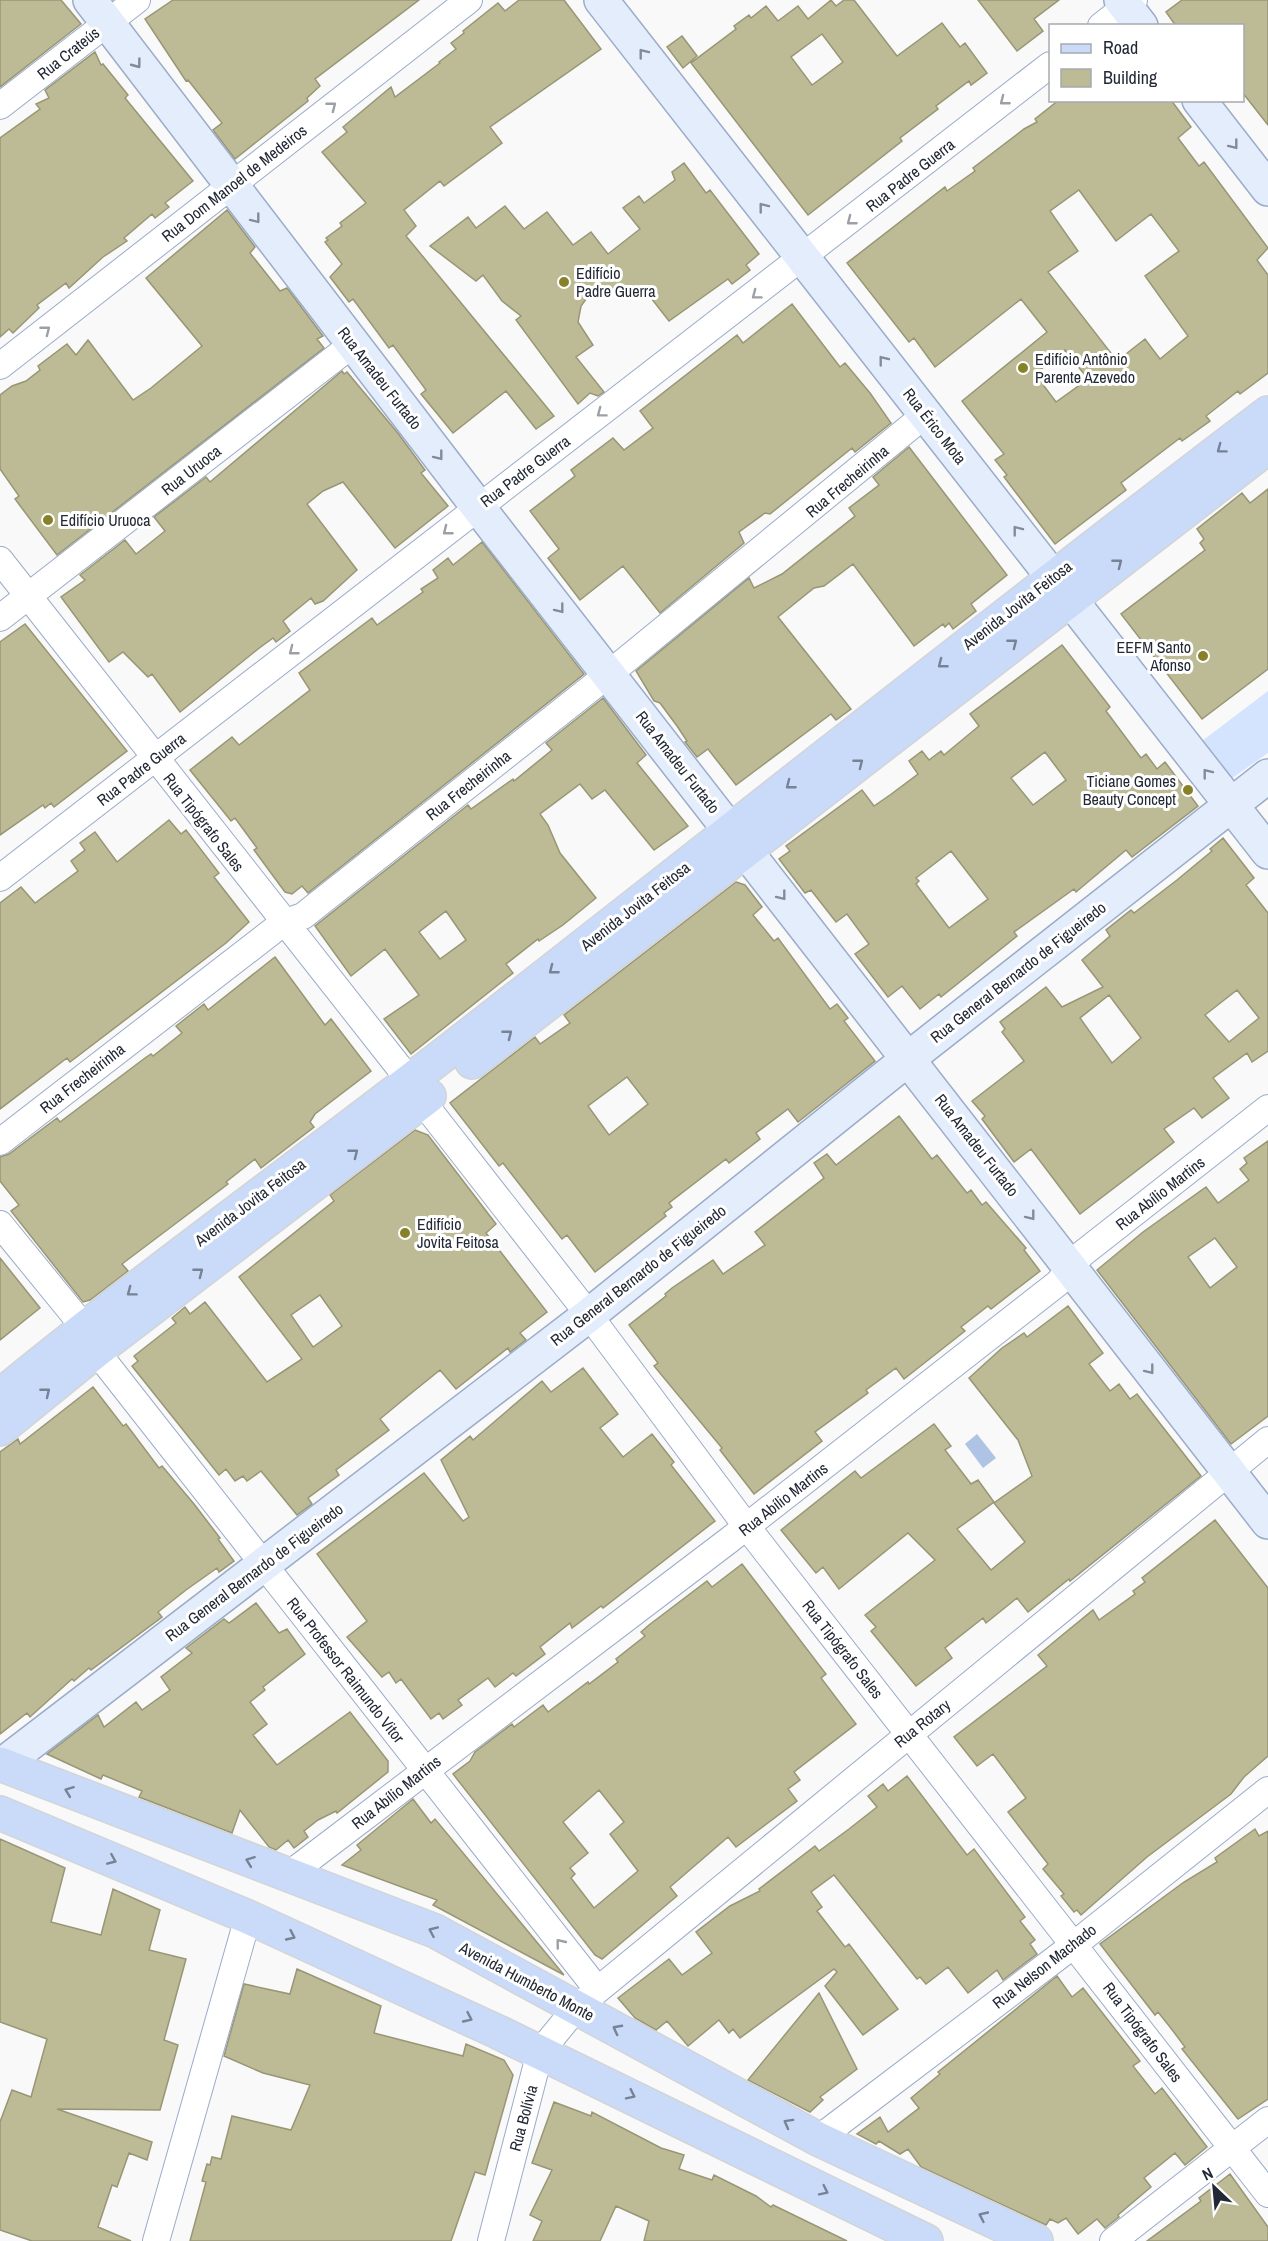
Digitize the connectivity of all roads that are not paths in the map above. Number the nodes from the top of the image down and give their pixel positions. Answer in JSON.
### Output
{"nodes":[{"id":1,"x":137,"y":0,"type":"edge"},
{"id":2,"x":469,"y":0,"type":"edge"},
{"id":3,"x":602,"y":0,"type":"edge"},
{"id":4,"x":98,"y":12,"type":"edge"},
{"id":5,"x":1049,"y":66,"type":"edge"},
{"id":6,"x":1201,"y":102,"type":"edge"},
{"id":7,"x":0,"y":106,"type":"edge"},
{"id":8,"x":230,"y":186,"type":"junction"},
{"id":9,"x":1268,"y":189,"type":"edge"},
{"id":10,"x":803,"y":259,"type":"junction"},
{"id":11,"x":353,"y":344,"type":"junction"},
{"id":12,"x":0,"y":366,"type":"edge"},
{"id":13,"x":1268,"y":413,"type":"edge"},
{"id":14,"x":926,"y":414,"type":"junction"},
{"id":15,"x":1268,"y":447,"type":"edge"},
{"id":16,"x":478,"y":507,"type":"junction"},
{"id":17,"x":0,"y":560,"type":"edge"},
{"id":18,"x":1063,"y":587,"type":"junction"},
{"id":19,"x":28,"y":597,"type":"junction"},
{"id":20,"x":0,"y":618,"type":"edge"},
{"id":21,"x":610,"y":673,"type":"junction"},
{"id":22,"x":154,"y":759,"type":"junction"},
{"id":23,"x":1268,"y":776,"type":"edge"},
{"id":24,"x":1232,"y":805,"type":"junction"},
{"id":25,"x":739,"y":840,"type":"junction"},
{"id":26,"x":1268,"y":852,"type":"edge"},
{"id":27,"x":0,"y":878,"type":"edge"},
{"id":28,"x":283,"y":923,"type":"junction"},
{"id":29,"x":909,"y":1058,"type":"junction"},
{"id":30,"x":416,"y":1091,"type":"junction"},
{"id":31,"x":1268,"y":1108,"type":"edge"},
{"id":32,"x":0,"y":1142,"type":"edge"},
{"id":33,"x":0,"y":1224,"type":"edge"},
{"id":34,"x":1072,"y":1269,"type":"junction"},
{"id":35,"x":589,"y":1315,"type":"junction"},
{"id":36,"x":90,"y":1339,"type":"junction"},
{"id":37,"x":0,"y":1396,"type":"edge"},
{"id":38,"x":0,"y":1429,"type":"edge"},
{"id":39,"x":1268,"y":1440,"type":"edge"},
{"id":40,"x":1228,"y":1471,"type":"junction"},
{"id":41,"x":1268,"y":1522,"type":"edge"},
{"id":42,"x":747,"y":1527,"type":"junction"},
{"id":43,"x":263,"y":1565,"type":"junction"},
{"id":44,"x":910,"y":1733,"type":"junction"},
{"id":45,"x":1,"y":1765,"type":"edge"},
{"id":46,"x":424,"y":1769,"type":"junction"},
{"id":47,"x":1268,"y":1790,"type":"edge"},
{"id":48,"x":0,"y":1813,"type":"edge"},
{"id":49,"x":287,"y":1875,"type":"junction"},
{"id":50,"x":248,"y":1917,"type":"junction"},
{"id":51,"x":1075,"y":1944,"type":"junction"},
{"id":52,"x":587,"y":1998,"type":"junction"},
{"id":53,"x":540,"y":2052,"type":"junction"},
{"id":54,"x":1268,"y":2120,"type":"edge"},
{"id":55,"x":818,"y":2139,"type":"junction"},
{"id":56,"x":1232,"y":2148,"type":"junction"},
{"id":57,"x":1268,"y":2194,"type":"edge"},
{"id":58,"x":156,"y":2241,"type":"edge"},
{"id":59,"x":490,"y":2241,"type":"edge"},
{"id":60,"x":926,"y":2241,"type":"edge"},
{"id":61,"x":1036,"y":2241,"type":"edge"},
{"id":62,"x":1113,"y":2241,"type":"edge"}],
"edges":[{"from":1,"to":4,"type":"street","name":"Rua Crateús"},
{"from":8,"to":2,"type":"street","name":"Rua Dom Manoel de Medeiros","one_way":true},
{"from":10,"to":3,"type":"street","name":"Rua Érico Mota","one_way":true},
{"from":4,"to":7,"type":"street","name":"Rua Crateús"},
{"from":4,"to":8,"type":"street","name":"Rua Amadeu Furtado","one_way":true},
{"from":5,"to":10,"type":"street","name":"Rua Padre Guerra","one_way":true},
{"from":6,"to":9,"type":"street","one_way":true},
{"from":8,"to":11,"type":"street","name":"Rua Amadeu Furtado","one_way":true},
{"from":12,"to":8,"type":"street","name":"Rua Dom Manoel de Medeiros","one_way":true},
{"from":14,"to":10,"type":"street","name":"Rua Érico Mota","one_way":true},
{"from":10,"to":16,"type":"street","name":"Rua Padre Guerra","one_way":true},
{"from":11,"to":16,"type":"street","name":"Rua Amadeu Furtado","one_way":true},
{"from":11,"to":19,"type":"street","name":"Rua Uruoca"},
{"from":13,"to":18,"type":"main road","name":"Avenida Jovita Feitosa","one_way":true},
{"from":18,"to":14,"type":"street","name":"Rua Érico Mota","one_way":true},
{"from":14,"to":21,"type":"street","name":"Rua Frecheirinha"},
{"from":18,"to":15,"type":"main road","name":"Avenida Jovita Feitosa","one_way":true},
{"from":16,"to":21,"type":"street","name":"Rua Amadeu Furtado","one_way":true},
{"from":16,"to":22,"type":"street","name":"Rua Padre Guerra","one_way":true},
{"from":17,"to":19,"type":"street","name":"Rua Tipógrafo Sales"},
{"from":24,"to":18,"type":"street","name":"Rua Érico Mota","one_way":true},
{"from":18,"to":25,"type":"main road","name":"Avenida Jovita Feitosa"},
{"from":19,"to":20,"type":"street","name":"Rua Uruoca"},
{"from":19,"to":22,"type":"street","name":"Rua Tipógrafo Sales"},
{"from":21,"to":25,"type":"street","name":"Rua Amadeu Furtado"},
{"from":21,"to":28,"type":"street","name":"Rua Frecheirinha"},
{"from":22,"to":27,"type":"street","name":"Rua Padre Guerra"},
{"from":22,"to":28,"type":"street","name":"Rua Tipógrafo Sales"},
{"from":23,"to":24,"type":"street","name":"Rua General Bernardo de Figueiredo"},
{"from":24,"to":26,"type":"street","name":"Rua Érico Mota"},
{"from":24,"to":29,"type":"street","name":"Rua General Bernardo de Figueiredo"},
{"from":25,"to":29,"type":"street","name":"Rua Amadeu Furtado","one_way":true},
{"from":25,"to":30,"type":"main road","name":"Avenida Jovita Feitosa"},
{"from":28,"to":30,"type":"street","name":"Rua Tipógrafo Sales"},
{"from":28,"to":32,"type":"street","name":"Rua Frecheirinha"},
{"from":29,"to":34,"type":"street","name":"Rua Amadeu Furtado","one_way":true},
{"from":29,"to":35,"type":"street","name":"Rua General Bernardo de Figueiredo"},
{"from":30,"to":35,"type":"street","name":"Rua Tipógrafo Sales"},
{"from":30,"to":36,"type":"main road","name":"Avenida Jovita Feitosa"},
{"from":31,"to":34,"type":"street","name":"Rua Abílio Martins"},
{"from":33,"to":36,"type":"street","name":"Rua Professor Raimundo Vitor"},
{"from":34,"to":40,"type":"street","name":"Rua Amadeu Furtado","one_way":true},
{"from":34,"to":42,"type":"street","name":"Rua Abílio Martins"},
{"from":35,"to":42,"type":"street","name":"Rua Tipógrafo Sales"},
{"from":35,"to":43,"type":"street","name":"Rua General Bernardo de Figueiredo"},
{"from":36,"to":37,"type":"main road","name":"Avenida Jovita Feitosa"},
{"from":38,"to":36,"type":"main road","name":"Avenida Jovita Feitosa","one_way":true},
{"from":36,"to":43,"type":"street","name":"Rua Professor Raimundo Vitor"},
{"from":39,"to":40,"type":"street","name":"Rua Rotary"},
{"from":40,"to":41,"type":"street","name":"Rua Amadeu Furtado"},
{"from":40,"to":44,"type":"street","name":"Rua Rotary"},
{"from":42,"to":44,"type":"street","name":"Rua Tipógrafo Sales"},
{"from":42,"to":46,"type":"street","name":"Rua Abílio Martins"},
{"from":43,"to":45,"type":"street","name":"Rua General Bernardo de Figueiredo"},
{"from":43,"to":46,"type":"street","name":"Rua Professor Raimundo Vitor"},
{"from":44,"to":51,"type":"street","name":"Rua Tipógrafo Sales"},
{"from":44,"to":52,"type":"street","name":"Rua Rotary"},
{"from":49,"to":45,"type":"main road","name":"Avenida Humberto Monte","one_way":true},
{"from":46,"to":49,"type":"street","name":"Rua Abílio Martins"},
{"from":52,"to":46,"type":"street","name":"Rua Professor Raimundo Vitor","one_way":true},
{"from":47,"to":51,"type":"street","name":"Rua Nelson Machado"},
{"from":48,"to":50,"type":"main road","one_way":true},
{"from":52,"to":49,"type":"main road","name":"Avenida Humberto Monte","one_way":true},
{"from":50,"to":53,"type":"main road","one_way":true},
{"from":50,"to":58,"type":"street"},
{"from":51,"to":55,"type":"street","name":"Rua Nelson Machado"},
{"from":51,"to":56,"type":"street","name":"Rua Tipógrafo Sales"},
{"from":52,"to":53,"type":"street","name":"Rua Bolívia"},
{"from":55,"to":52,"type":"main road","name":"Avenida Humberto Monte","one_way":true},
{"from":53,"to":59,"type":"street","name":"Rua Bolívia"},
{"from":53,"to":60,"type":"main road","one_way":true},
{"from":54,"to":56,"type":"street"},
{"from":61,"to":55,"type":"main road","name":"Avenida Humberto Monte","one_way":true},
{"from":56,"to":57,"type":"street","name":"Rua Tipógrafo Sales"},
{"from":56,"to":62,"type":"street"}]}
